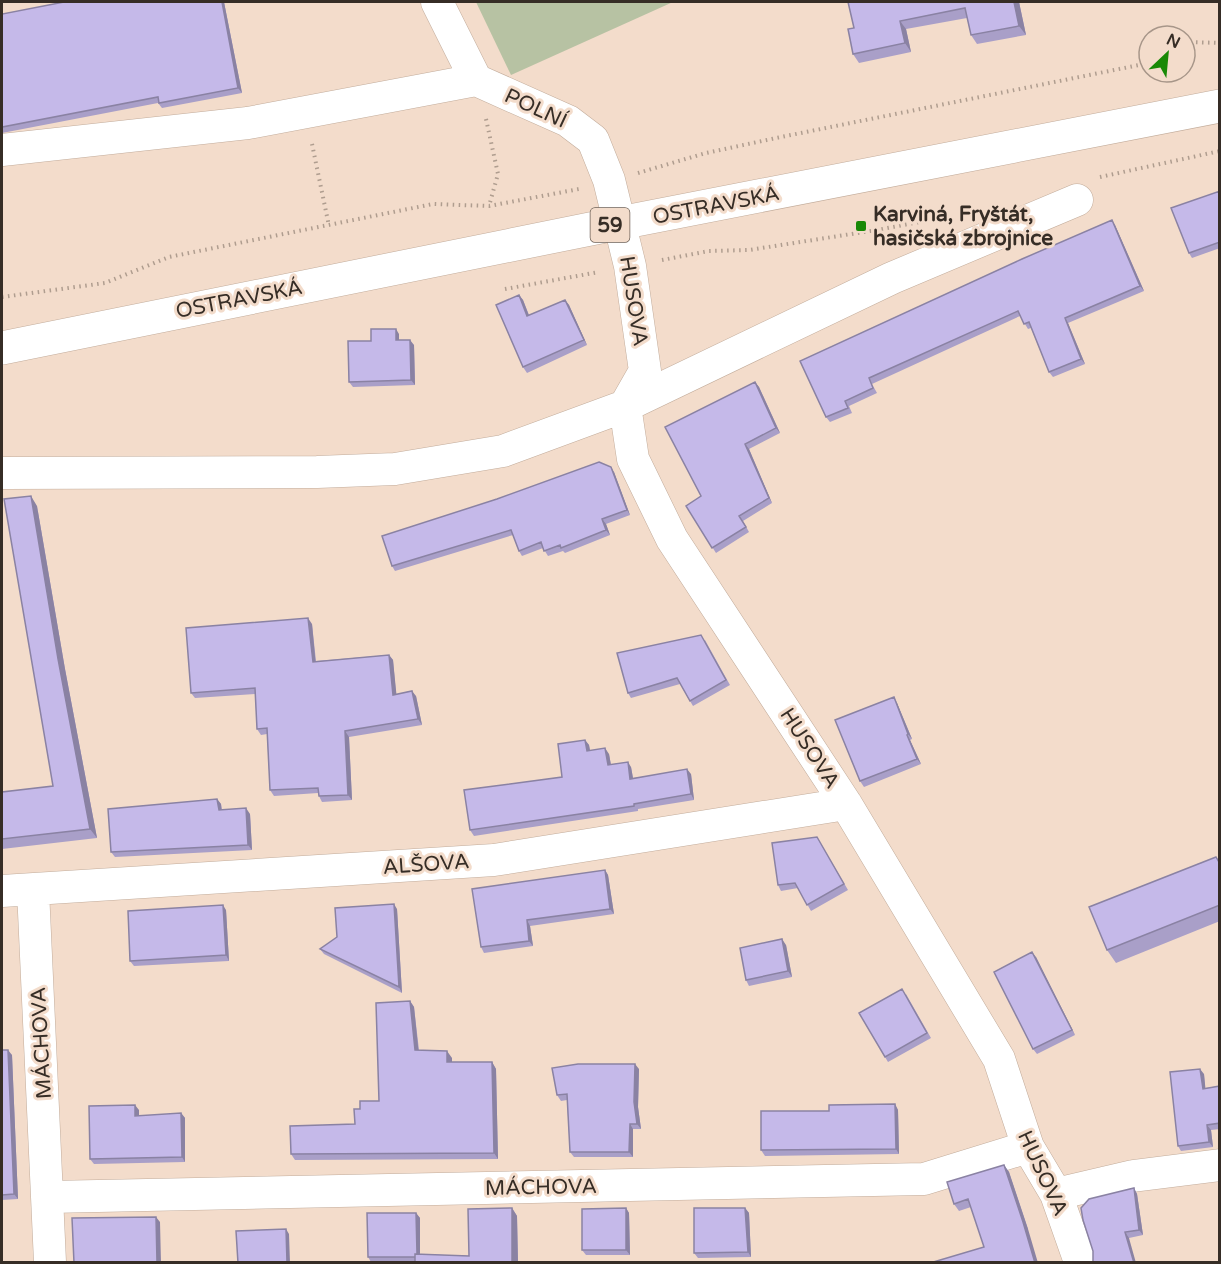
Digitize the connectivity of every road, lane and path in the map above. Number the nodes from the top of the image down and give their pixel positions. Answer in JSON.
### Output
{"nodes":[{"id":1,"x":437,"y":2,"type":"edge"},
{"id":2,"x":1197,"y":42,"type":"edge"},
{"id":3,"x":1220,"y":43,"type":"edge"},
{"id":4,"x":1137,"y":65,"type":"edge"},
{"id":5,"x":476,"y":80,"type":"junction"},
{"id":6,"x":1220,"y":106,"type":"edge"},
{"id":7,"x":306,"y":112,"type":"junction"},
{"id":8,"x":2,"y":150,"type":"edge"},
{"id":9,"x":1220,"y":151,"type":"edge"},
{"id":10,"x":609,"y":180,"type":"junction"},
{"id":11,"x":578,"y":181,"type":"dead end"},
{"id":12,"x":1084,"y":189,"type":"joint"},
{"id":13,"x":570,"y":191,"type":"junction"},
{"id":14,"x":489,"y":206,"type":"junction"},
{"id":15,"x":954,"y":215,"type":"dead end"},
{"id":16,"x":620,"y":223,"type":"junction"},
{"id":17,"x":329,"y":226,"type":"junction"},
{"id":18,"x":630,"y":266,"type":"junction"},
{"id":19,"x":505,"y":290,"type":"dead end"},
{"id":20,"x":2,"y":297,"type":"edge"},
{"id":21,"x":2,"y":348,"type":"edge"},
{"id":22,"x":625,"y":406,"type":"junction"},
{"id":23,"x":2,"y":473,"type":"edge"},
{"id":24,"x":846,"y":804,"type":"junction"},
{"id":25,"x":33,"y":890,"type":"junction"},
{"id":26,"x":2,"y":891,"type":"edge"},
{"id":27,"x":1028,"y":1147,"type":"junction"},
{"id":28,"x":1220,"y":1165,"type":"edge"},
{"id":29,"x":1056,"y":1194,"type":"junction"},
{"id":30,"x":49,"y":1197,"type":"junction"},
{"id":31,"x":50,"y":1263,"type":"edge"},
{"id":32,"x":1080,"y":1263,"type":"edge"}],
"edges":[{"from":1,"to":5,"type":"street"},
{"from":2,"to":3,"type":"path"},
{"from":4,"to":10,"type":"path"},
{"from":5,"to":7,"type":"street"},
{"from":5,"to":10,"type":"street","name":"POLNÍ"},
{"from":5,"to":14,"type":"path"},
{"from":6,"to":16,"type":"main road","name":"OSTRAVSKÁ","number":"59"},
{"from":7,"to":8,"type":"street"},
{"from":7,"to":17,"type":"path"},
{"from":9,"to":12,"type":"path"},
{"from":10,"to":13,"type":"path"},
{"from":10,"to":16,"type":"street","name":"POLNÍ"},
{"from":11,"to":13,"type":"path"},
{"from":12,"to":22,"type":"street"},
{"from":13,"to":14,"type":"path"},
{"from":14,"to":17,"type":"path"},
{"from":15,"to":18,"type":"path"},
{"from":16,"to":18,"type":"street","name":"HUSOVA"},
{"from":16,"to":21,"type":"main road","name":"OSTRAVSKÁ","number":"59"},
{"from":17,"to":20,"type":"path"},
{"from":18,"to":19,"type":"path"},
{"from":18,"to":22,"type":"street","name":"HUSOVA"},
{"from":22,"to":23,"type":"street"},
{"from":22,"to":24,"type":"street","name":"HUSOVA"},
{"from":24,"to":25,"type":"street","name":"ALŠOVA"},
{"from":24,"to":27,"type":"street","name":"HUSOVA"},
{"from":25,"to":26,"type":"street","name":"ALŠOVA"},
{"from":25,"to":30,"type":"street","name":"MÁCHOVA"},
{"from":27,"to":29,"type":"street","name":"HUSOVA"},
{"from":27,"to":30,"type":"street","name":"MÁCHOVA"},
{"from":28,"to":29,"type":"street"},
{"from":29,"to":32,"type":"street","name":"HUSOVA"},
{"from":30,"to":31,"type":"street","name":"MÁCHOVA"}]}
